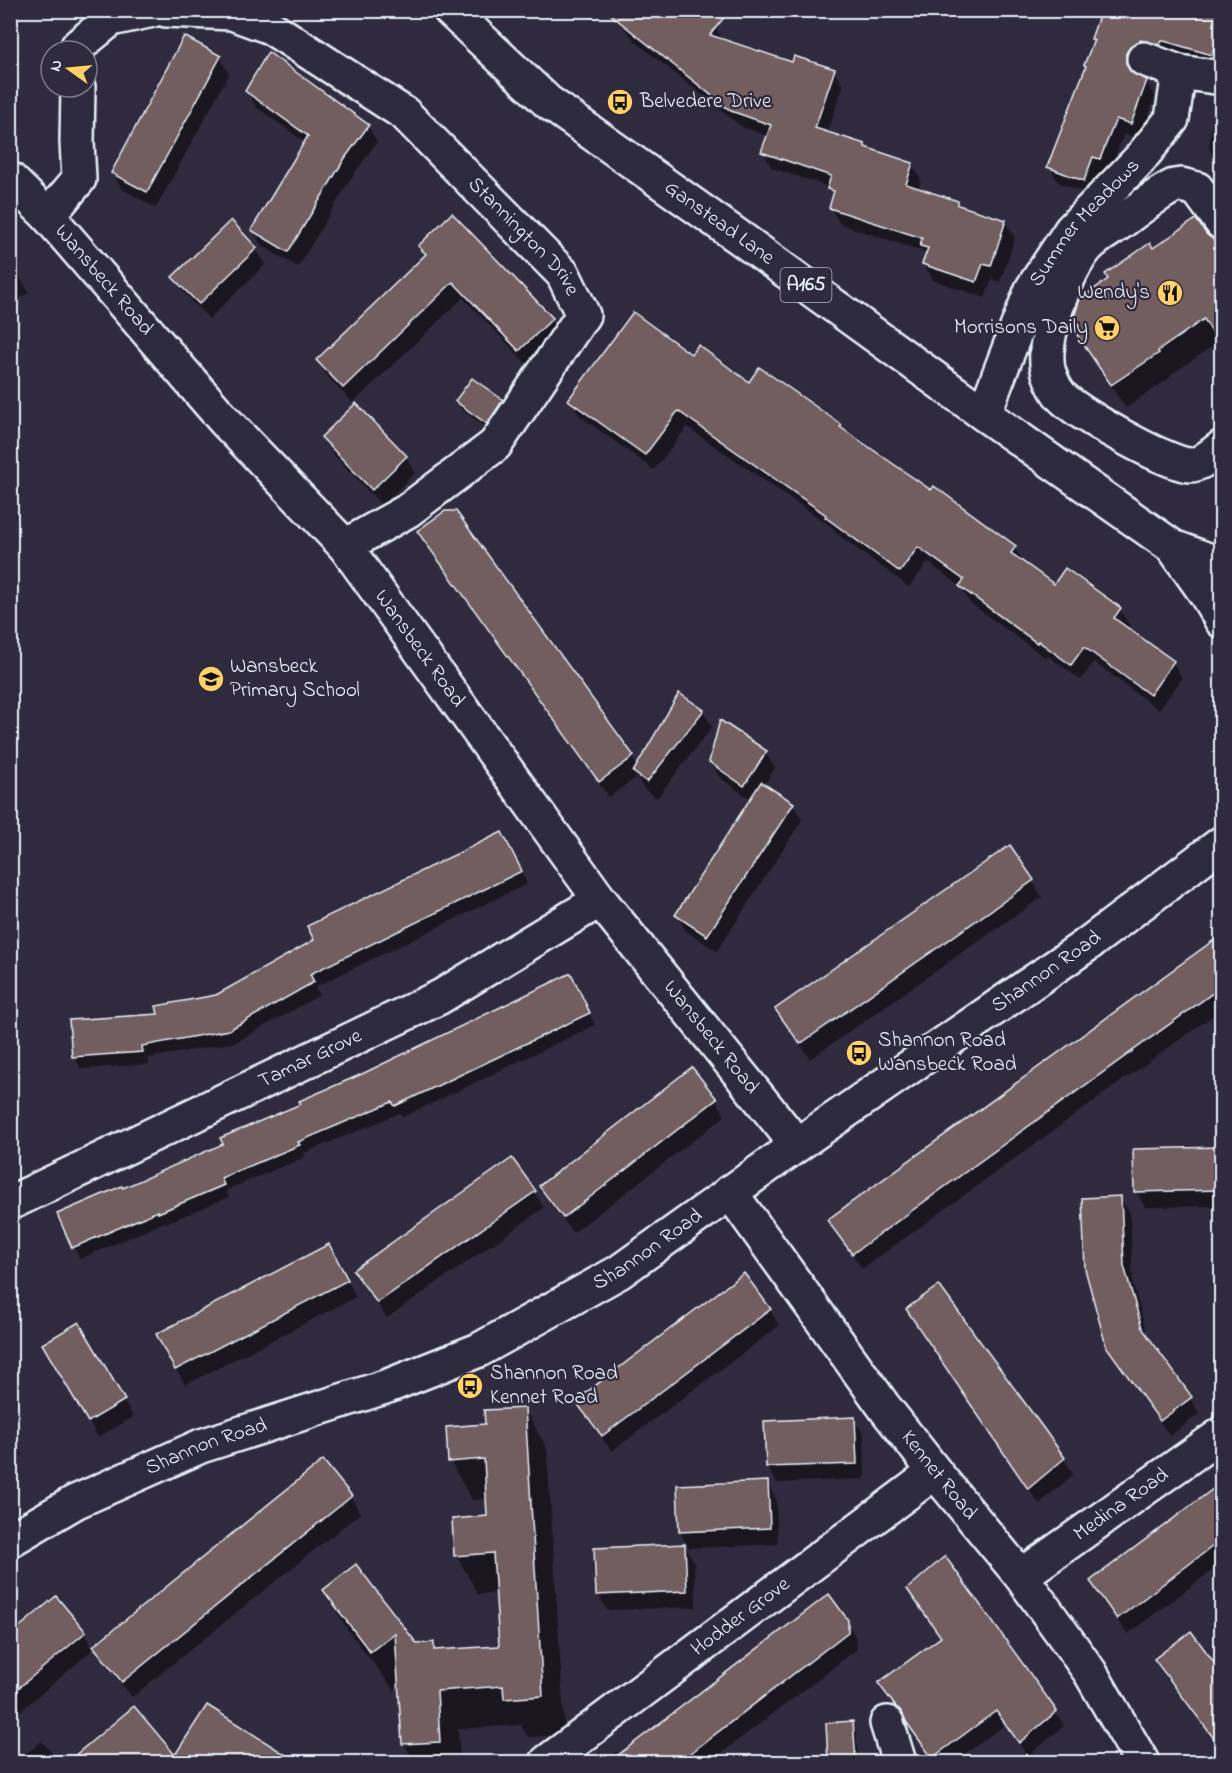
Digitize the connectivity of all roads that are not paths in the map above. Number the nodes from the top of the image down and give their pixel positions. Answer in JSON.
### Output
{"nodes":[{"id":1,"x":153,"y":10,"type":"edge"},
{"id":2,"x":166,"y":10,"type":"edge"},
{"id":3,"x":450,"y":10,"type":"edge"},
{"id":4,"x":87,"y":39,"type":"edge"},
{"id":5,"x":1144,"y":59,"type":"dead end"},
{"id":6,"x":1179,"y":72,"type":"junction"},
{"id":7,"x":1221,"y":78,"type":"edge"},
{"id":8,"x":78,"y":99,"type":"edge"},
{"id":9,"x":13,"y":186,"type":"edge"},
{"id":10,"x":48,"y":216,"type":"junction"},
{"id":11,"x":1221,"y":223,"type":"edge"},
{"id":12,"x":984,"y":414,"type":"junction"},
{"id":13,"x":1221,"y":447,"type":"edge"},
{"id":14,"x":345,"y":546,"type":"junction"},
{"id":15,"x":1173,"y":547,"type":"junction"},
{"id":16,"x":1221,"y":566,"type":"edge"},
{"id":17,"x":1221,"y":621,"type":"edge"},
{"id":18,"x":1221,"y":843,"type":"edge"},
{"id":19,"x":600,"y":900,"type":"junction"},
{"id":20,"x":797,"y":1145,"type":"junction"},
{"id":21,"x":730,"y":1192,"type":"junction"},
{"id":22,"x":10,"y":1203,"type":"edge"},
{"id":23,"x":1221,"y":1434,"type":"edge"},
{"id":24,"x":935,"y":1472,"type":"junction"},
{"id":25,"x":10,"y":1540,"type":"edge"},
{"id":26,"x":1020,"y":1576,"type":"junction"},
{"id":27,"x":888,"y":1723,"type":"dead end"},
{"id":28,"x":546,"y":1762,"type":"edge"},
{"id":29,"x":899,"y":1762,"type":"edge"},
{"id":30,"x":1142,"y":1762,"type":"edge"}],
"edges":[{"from":1,"to":4,"type":"main road"},
{"from":2,"to":14,"type":"main road","name":"Stannington Drive"},
{"from":3,"to":12,"type":"main road","name":"Ganstead Lane","number":"A165"},
{"from":5,"to":6,"type":"main road"},
{"from":6,"to":7,"type":"main road"},
{"from":6,"to":12,"type":"main road","name":"Summer Meadows"},
{"from":8,"to":10,"type":"main road"},
{"from":9,"to":10,"type":"main road","name":"Wansbeck Road"},
{"from":10,"to":14,"type":"main road","name":"Wansbeck Road"},
{"from":11,"to":13,"type":"main road"},
{"from":12,"to":15,"type":"main road","name":"Ganstead Lane","number":"A165"},
{"from":14,"to":19,"type":"main road","name":"Wansbeck Road"},
{"from":15,"to":16,"type":"main road","name":"Ganstead Lane","number":"A165"},
{"from":15,"to":17,"type":"main road","name":"Ganstead Lane","number":"A165"},
{"from":18,"to":20,"type":"main road","name":"Shannon Road"},
{"from":19,"to":20,"type":"main road","name":"Wansbeck Road"},
{"from":19,"to":22,"type":"main road","name":"Tamar Grove"},
{"from":20,"to":21,"type":"main road","name":"Shannon Road"},
{"from":21,"to":24,"type":"main road","name":"Kennet Road"},
{"from":21,"to":25,"type":"main road","name":"Shannon Road"},
{"from":23,"to":26,"type":"main road","name":"Medina Road"},
{"from":24,"to":26,"type":"main road","name":"Kennet Road"},
{"from":24,"to":28,"type":"main road","name":"Hodder Grove"},
{"from":26,"to":30,"type":"main road","name":"Kennet Road"},
{"from":27,"to":29,"type":"main road"}]}
